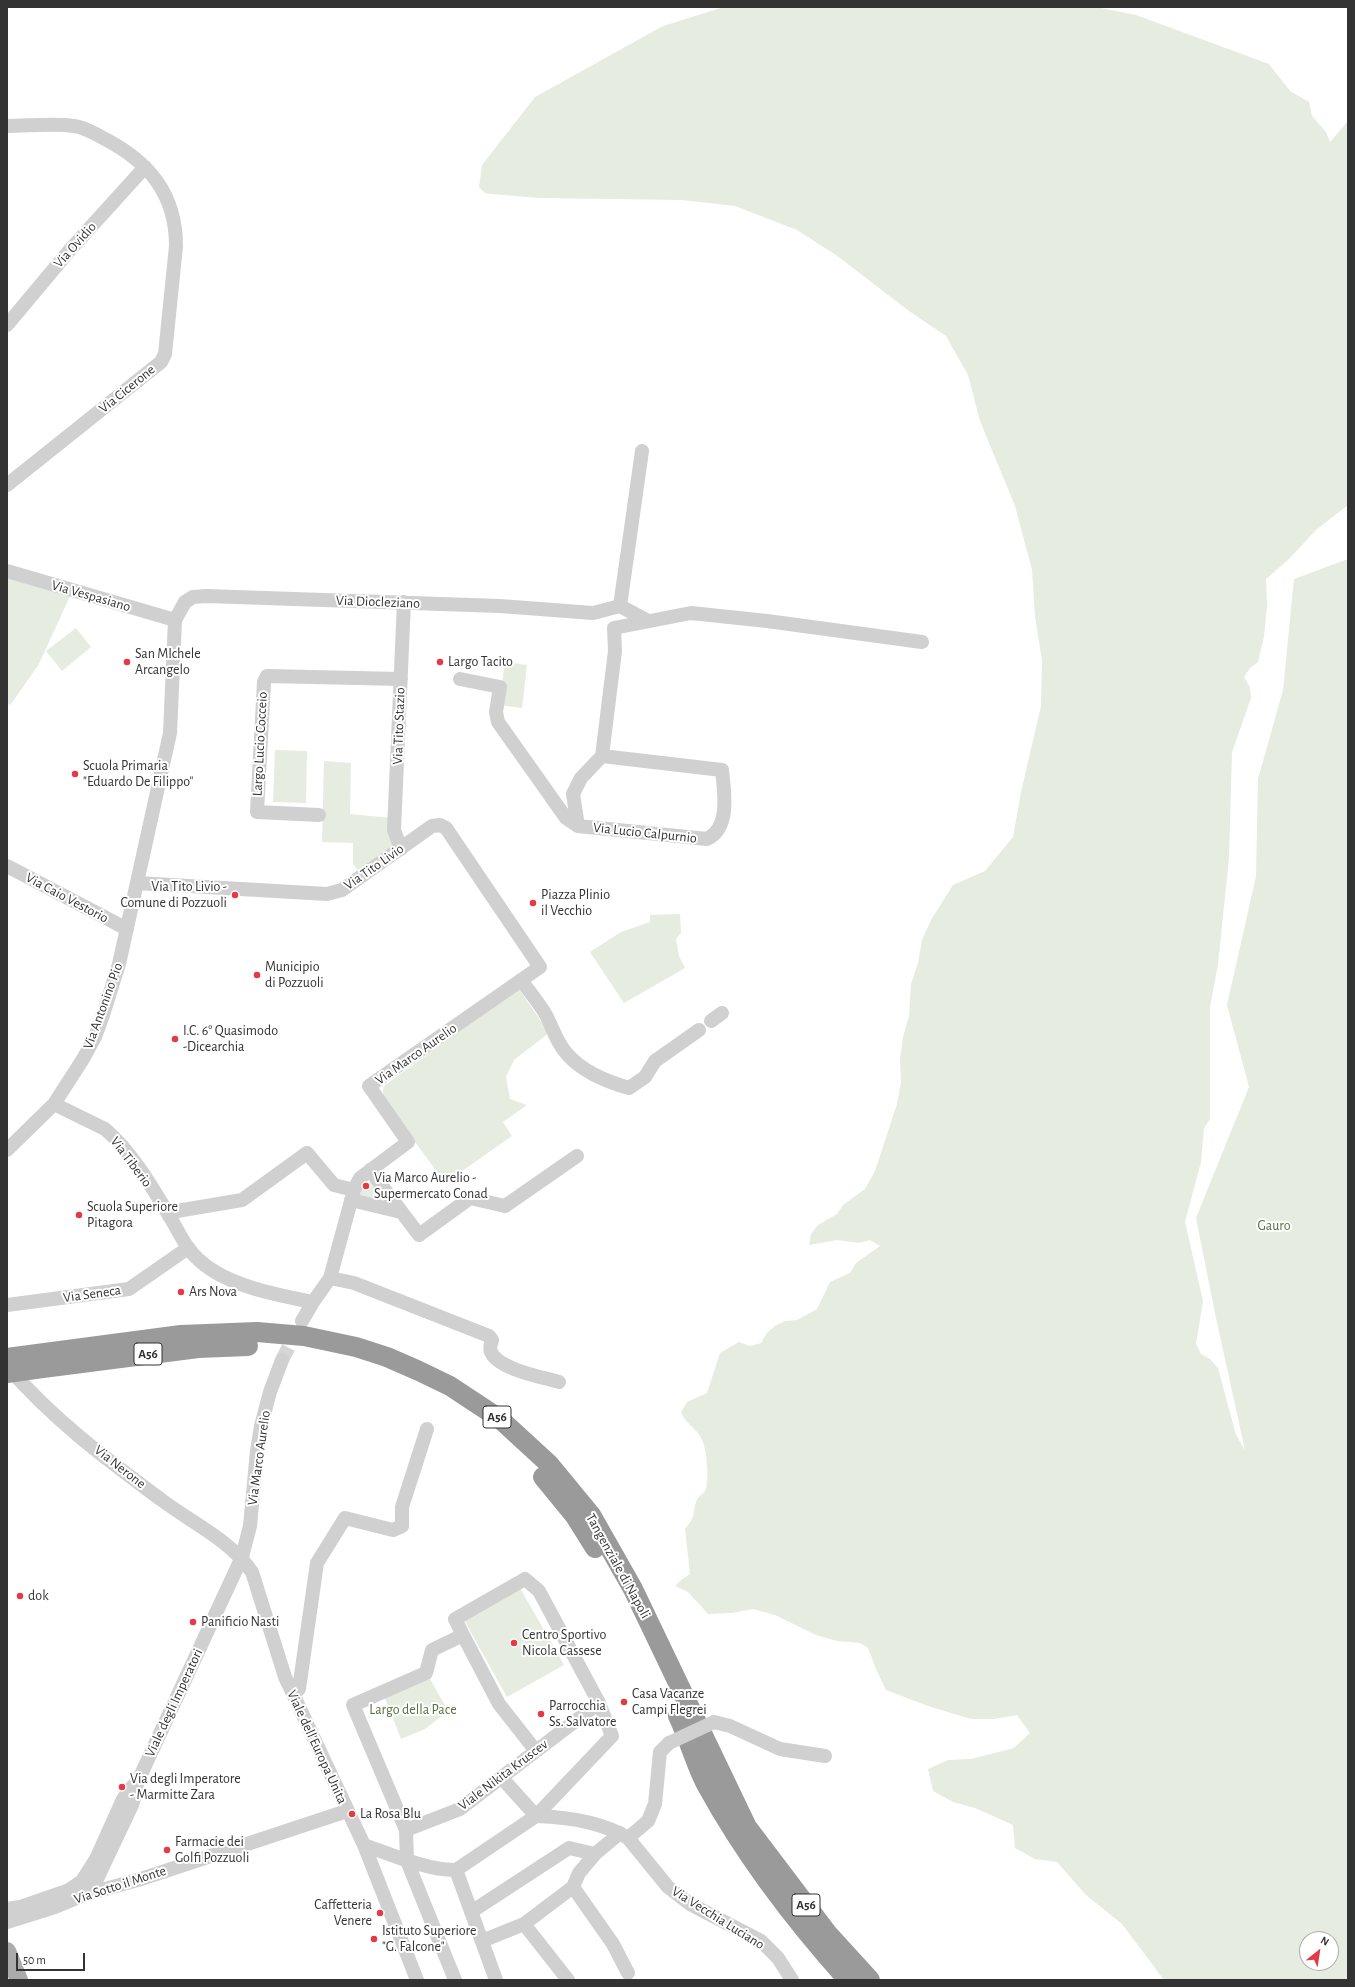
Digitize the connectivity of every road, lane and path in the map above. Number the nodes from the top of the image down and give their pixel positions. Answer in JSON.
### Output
{"nodes":[{"id":1,"x":7,"y":126,"type":"edge"},
{"id":2,"x":145,"y":167,"type":"junction"},
{"id":3,"x":7,"y":325,"type":"edge"},
{"id":4,"x":642,"y":451,"type":"dead end"},
{"id":5,"x":7,"y":485,"type":"edge"},
{"id":6,"x":7,"y":571,"type":"edge"},
{"id":7,"x":404,"y":602,"type":"junction"},
{"id":8,"x":620,"y":606,"type":"junction"},
{"id":9,"x":593,"y":613,"type":"junction"},
{"id":10,"x":174,"y":620,"type":"junction"},
{"id":11,"x":648,"y":621,"type":"junction"},
{"id":12,"x":614,"y":628,"type":"junction"},
{"id":13,"x":922,"y":642,"type":"dead end"},
{"id":14,"x":401,"y":679,"type":"junction"},
{"id":15,"x":460,"y":679,"type":"dead end"},
{"id":16,"x":602,"y":756,"type":"junction"},
{"id":17,"x":319,"y":815,"type":"dead end"},
{"id":18,"x":578,"y":826,"type":"junction"},
{"id":19,"x":401,"y":849,"type":"junction"},
{"id":20,"x":7,"y":866,"type":"edge"},
{"id":21,"x":137,"y":883,"type":"junction"},
{"id":22,"x":127,"y":929,"type":"junction"},
{"id":23,"x":540,"y":967,"type":"joint"},
{"id":24,"x":521,"y":980,"type":"junction"},
{"id":25,"x":699,"y":1030,"type":"dead end"},
{"id":26,"x":54,"y":1104,"type":"junction"},
{"id":27,"x":7,"y":1150,"type":"edge"},
{"id":28,"x":577,"y":1156,"type":"dead end"},
{"id":29,"x":370,"y":1170,"type":"junction"},
{"id":30,"x":353,"y":1195,"type":"junction"},
{"id":31,"x":401,"y":1212,"type":"junction"},
{"id":32,"x":169,"y":1216,"type":"junction"},
{"id":33,"x":188,"y":1248,"type":"junction"},
{"id":34,"x":330,"y":1278,"type":"junction"},
{"id":35,"x":313,"y":1302,"type":"junction"},
{"id":36,"x":7,"y":1305,"type":"edge"},
{"id":37,"x":302,"y":1321,"type":"tunnel mouth"},
{"id":38,"x":7,"y":1358,"type":"edge"},
{"id":39,"x":282,"y":1360,"type":"tunnel mouth"},
{"id":40,"x":33,"y":1362,"type":"junction"},
{"id":41,"x":7,"y":1366,"type":"edge"},
{"id":42,"x":7,"y":1373,"type":"edge"},
{"id":43,"x":559,"y":1382,"type":"dead end"},
{"id":44,"x":427,"y":1429,"type":"dead end"},
{"id":45,"x":242,"y":1557,"type":"junction"},
{"id":46,"x":463,"y":1634,"type":"junction"},
{"id":47,"x":293,"y":1694,"type":"junction"},
{"id":48,"x":599,"y":1703,"type":"junction"},
{"id":49,"x":536,"y":1750,"type":"junction"},
{"id":50,"x":825,"y":1756,"type":"dead end"},
{"id":51,"x":501,"y":1778,"type":"junction"},
{"id":52,"x":137,"y":1783,"type":"junction"},
{"id":53,"x":347,"y":1811,"type":"junction"},
{"id":54,"x":536,"y":1816,"type":"junction"},
{"id":55,"x":406,"y":1830,"type":"junction"},
{"id":56,"x":624,"y":1836,"type":"junction"},
{"id":57,"x":364,"y":1845,"type":"junction"},
{"id":58,"x":595,"y":1854,"type":"junction"},
{"id":59,"x":96,"y":1858,"type":"junction"},
{"id":60,"x":407,"y":1861,"type":"junction"},
{"id":61,"x":456,"y":1870,"type":"junction"},
{"id":62,"x":97,"y":1879,"type":"junction"},
{"id":63,"x":111,"y":1886,"type":"junction"},
{"id":64,"x":573,"y":1887,"type":"junction"},
{"id":65,"x":80,"y":1891,"type":"junction"},
{"id":66,"x":7,"y":1909,"type":"edge"},
{"id":67,"x":471,"y":1912,"type":"junction"},
{"id":68,"x":7,"y":1922,"type":"edge"},
{"id":69,"x":524,"y":1924,"type":"junction"},
{"id":70,"x":482,"y":1941,"type":"junction"},
{"id":71,"x":7,"y":1951,"type":"edge"},
{"id":72,"x":628,"y":1973,"type":"dead end"},
{"id":73,"x":7,"y":1975,"type":"edge"},
{"id":74,"x":9,"y":1980,"type":"edge"},
{"id":75,"x":19,"y":1980,"type":"edge"},
{"id":76,"x":417,"y":1980,"type":"edge"},
{"id":77,"x":455,"y":1980,"type":"edge"},
{"id":78,"x":496,"y":1980,"type":"edge"},
{"id":79,"x":568,"y":1980,"type":"edge"},
{"id":80,"x":792,"y":1980,"type":"edge"},
{"id":81,"x":848,"y":1980,"type":"edge"},
{"id":82,"x":870,"y":1980,"type":"edge"}],
"edges":[{"from":1,"to":2,"type":"street","name":"Via Cicerone"},
{"from":2,"to":3,"type":"street","name":"Via Ovidio"},
{"from":2,"to":5,"type":"street","name":"Via Cicerone"},
{"from":4,"to":8,"type":"street"},
{"from":6,"to":10,"type":"street","name":"Via Vespasiano"},
{"from":7,"to":9,"type":"street","name":"Via Diocleziano"},
{"from":7,"to":10,"type":"street","name":"Via Diocleziano"},
{"from":7,"to":14,"type":"street","name":"Via Tito Stazio"},
{"from":8,"to":9,"type":"street","name":"Via Diocleziano"},
{"from":8,"to":11,"type":"street"},
{"from":9,"to":12,"type":"street"},
{"from":10,"to":21,"type":"street","name":"Via Antonino Pio"},
{"from":11,"to":12,"type":"street"},
{"from":11,"to":13,"type":"street"},
{"from":12,"to":16,"type":"street"},
{"from":14,"to":17,"type":"street","name":"Largo Lucio Cocceio"},
{"from":14,"to":19,"type":"street","name":"Via Tito Stazio"},
{"from":15,"to":18,"type":"street","name":"Via Lucio Calpurnio"},
{"from":16,"to":18,"type":"street","name":"Via Lucio Calpurnio"},
{"from":16,"to":18,"type":"street","name":"Via Lucio Calpurnio"},
{"from":19,"to":21,"type":"street","name":"Via Tito Livio"},
{"from":19,"to":23,"type":"street","name":"Via Tito Livio"},
{"from":20,"to":22,"type":"street","name":"Via Caio Vestorio"},
{"from":21,"to":22,"type":"street","name":"Via Antonino Pio"},
{"from":22,"to":26,"type":"street","name":"Via Antonino Pio"},
{"from":23,"to":24,"type":"street","name":"Via Marco Aurelio"},
{"from":24,"to":25,"type":"street"},
{"from":24,"to":29,"type":"street","name":"Via Marco Aurelio"},
{"from":26,"to":27,"type":"street","name":"Via Antonino Pio"},
{"from":26,"to":32,"type":"street","name":"Via Tiberio"},
{"from":28,"to":31,"type":"street"},
{"from":29,"to":30,"type":"street","name":"Via Marco Aurelio"},
{"from":29,"to":31,"type":"street"},
{"from":30,"to":31,"type":"street"},
{"from":30,"to":32,"type":"street"},
{"from":30,"to":34,"type":"street","name":"Via Marco Aurelio"},
{"from":32,"to":33,"type":"street","name":"Via Tiberio"},
{"from":33,"to":35,"type":"street","name":"Via Tiberio"},
{"from":33,"to":36,"type":"street","name":"Via Seneca"},
{"from":34,"to":35,"type":"street","name":"Via Marco Aurelio"},
{"from":34,"to":43,"type":"street"},
{"from":35,"to":37,"type":"street","name":"Via Marco Aurelio"},
{"from":38,"to":40,"type":"highway","name":"Tangenziale di Napoli","number":"A56"},
{"from":39,"to":45,"type":"street","name":"Via Marco Aurelio"},
{"from":40,"to":42,"type":"highway","name":"Tangenziale di Napoli","number":"A56","bridge":true},
{"from":40,"to":81,"type":"highway","name":"Tangenziale di Napoli","number":"A56"},
{"from":40,"to":82,"type":"highway","name":"Tangenziale di Napoli","number":"A56"},
{"from":41,"to":45,"type":"street","name":"Via Nerone"},
{"from":44,"to":47,"type":"street"},
{"from":45,"to":47,"type":"street","name":"Viale dell'Europa Unita"},
{"from":45,"to":52,"type":"street","name":"Viale degli Imperatori"},
{"from":46,"to":48,"type":"street"},
{"from":46,"to":49,"type":"street"},
{"from":46,"to":55,"type":"street"},
{"from":47,"to":53,"type":"street","name":"Viale dell'Europa Unita"},
{"from":48,"to":49,"type":"street","name":"Viale Nikita Kruscev"},
{"from":48,"to":54,"type":"street"},
{"from":49,"to":51,"type":"street","name":"Viale Nikita Kruscev"},
{"from":50,"to":56,"type":"street","bridge":true},
{"from":51,"to":54,"type":"street"},
{"from":51,"to":55,"type":"street","name":"Viale Nikita Kruscev"},
{"from":52,"to":59,"type":"street","name":"Viale degli Imperatori"},
{"from":52,"to":62,"type":"street","name":"Viale degli Imperatori"},
{"from":53,"to":57,"type":"street","name":"Viale dell'Europa Unita"},
{"from":53,"to":63,"type":"street","name":"Via Sotto il Monte"},
{"from":54,"to":56,"type":"street"},
{"from":54,"to":61,"type":"street"},
{"from":55,"to":60,"type":"street"},
{"from":56,"to":58,"type":"street"},
{"from":56,"to":80,"type":"street","name":"Via Vecchia Luciano"},
{"from":57,"to":60,"type":"street"},
{"from":57,"to":76,"type":"street","name":"Viale dell'Europa Unita"},
{"from":58,"to":64,"type":"street"},
{"from":58,"to":67,"type":"street"},
{"from":59,"to":62,"type":"street"},
{"from":59,"to":65,"type":"street","name":"Viale degli Imperatori"},
{"from":60,"to":61,"type":"street"},
{"from":60,"to":77,"type":"street"},
{"from":61,"to":67,"type":"street"},
{"from":62,"to":63,"type":"street"},
{"from":62,"to":65,"type":"street","name":"Viale degli Imperatori"},
{"from":63,"to":65,"type":"street","name":"Via Sotto il Monte"},
{"from":64,"to":69,"type":"street"},
{"from":64,"to":72,"type":"street"},
{"from":65,"to":66,"type":"street","name":"Via Sotto il Monte"},
{"from":65,"to":68,"type":"street","name":"Via Sotto il Monte"},
{"from":67,"to":70,"type":"street"},
{"from":69,"to":70,"type":"street"},
{"from":69,"to":79,"type":"street"},
{"from":70,"to":78,"type":"street"},
{"from":71,"to":75,"type":"main road"},
{"from":73,"to":74,"type":"main road"}]}
